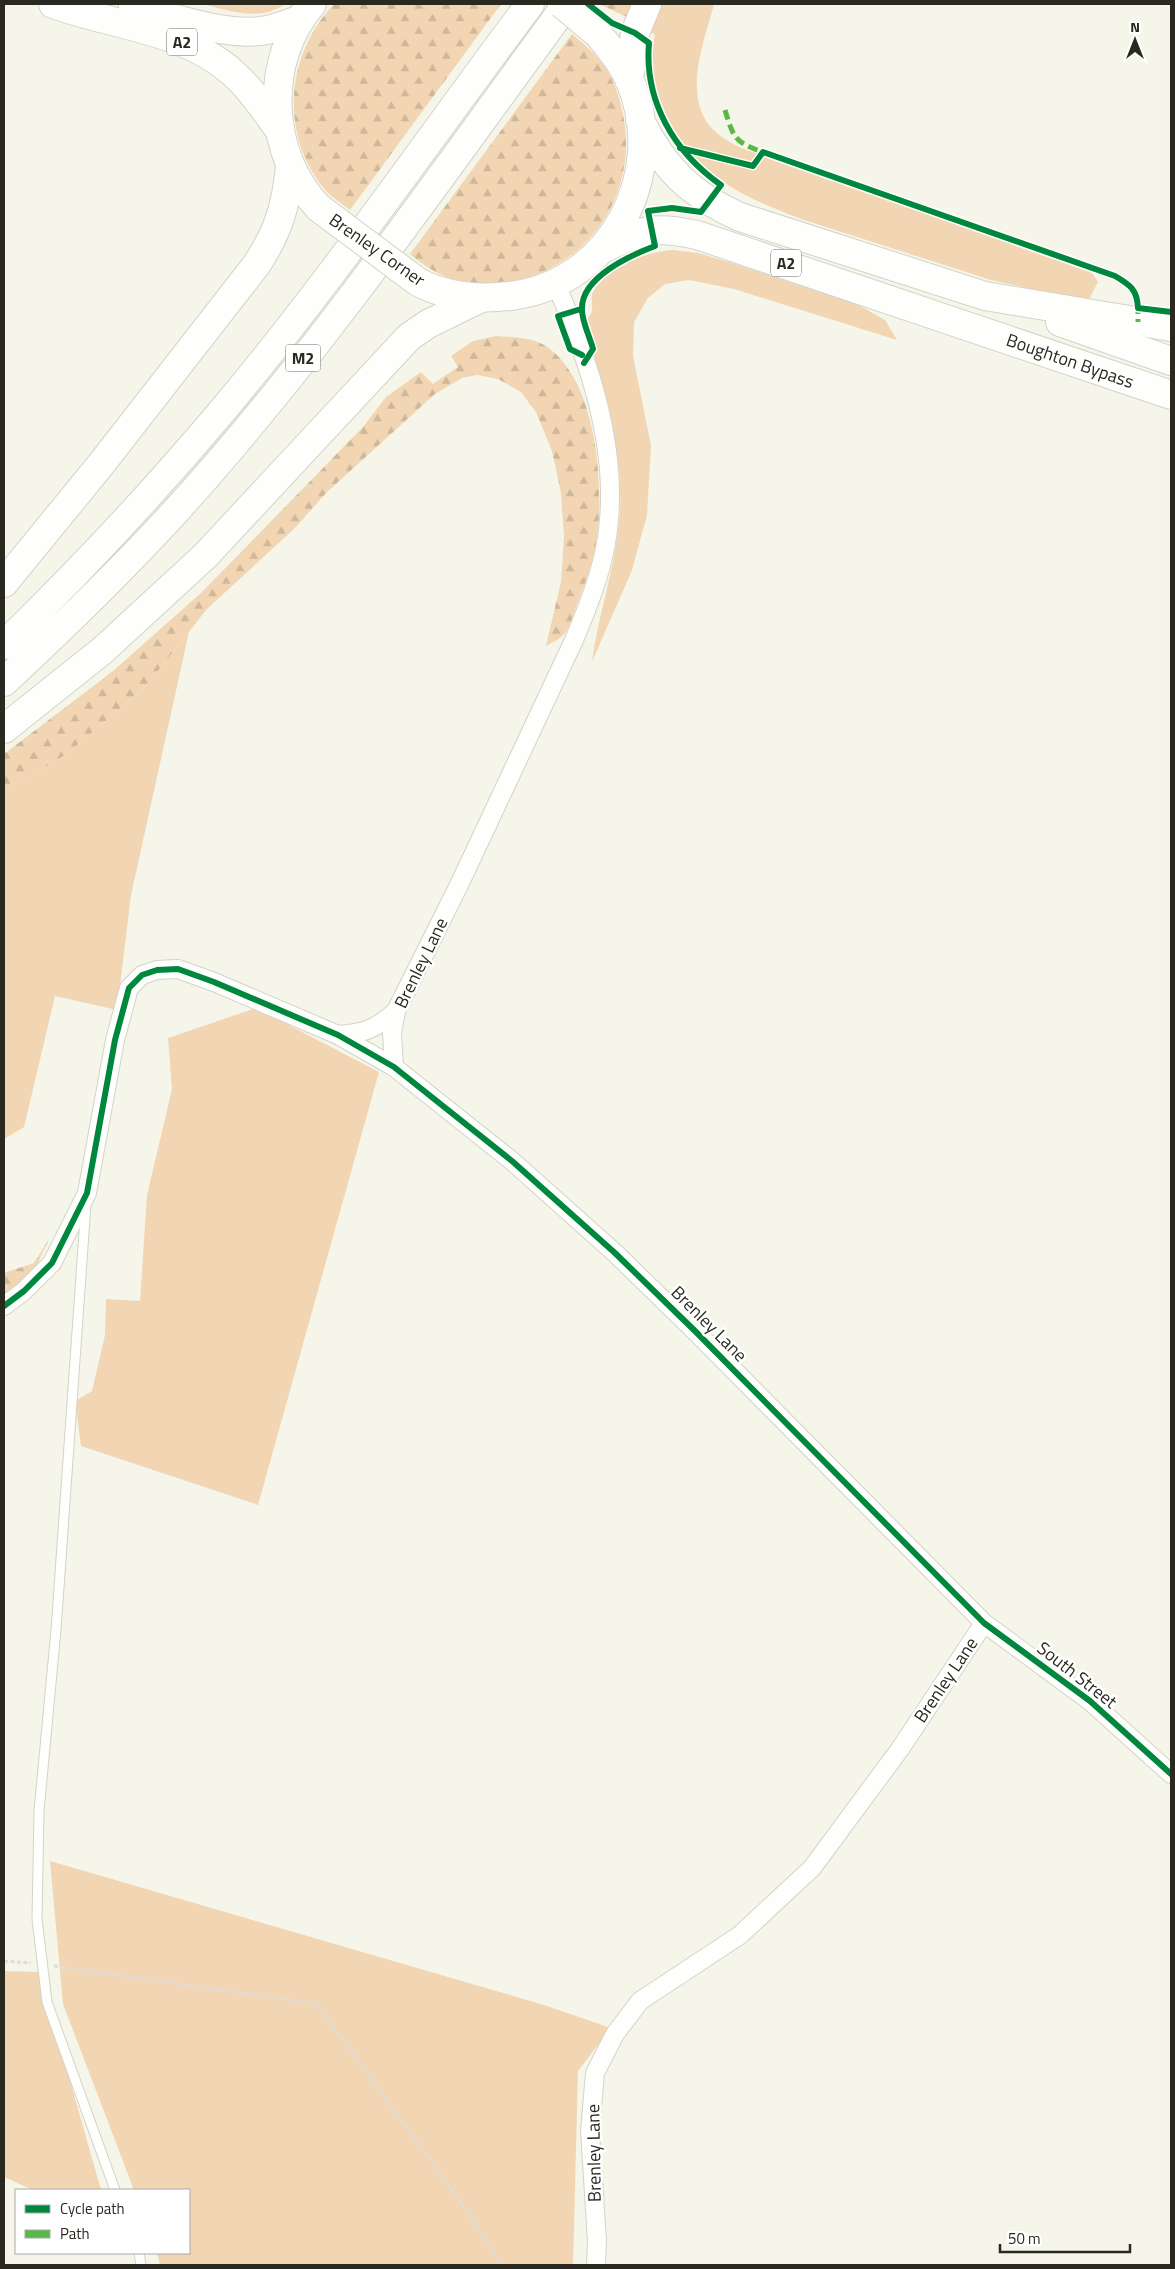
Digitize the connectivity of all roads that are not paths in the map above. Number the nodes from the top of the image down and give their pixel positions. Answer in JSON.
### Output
{"nodes":[{"id":1,"x":53,"y":4,"type":"edge"},
{"id":2,"x":122,"y":4,"type":"edge"},
{"id":3,"x":530,"y":4,"type":"edge"},
{"id":4,"x":562,"y":4,"type":"edge"},
{"id":5,"x":568,"y":4,"type":"edge"},
{"id":6,"x":647,"y":4,"type":"edge"},
{"id":7,"x":306,"y":12,"type":"edge"},
{"id":8,"x":630,"y":80,"type":"junction"},
{"id":9,"x":640,"y":120,"type":"junction"},
{"id":10,"x":280,"y":131,"type":"junction"},
{"id":11,"x":290,"y":166,"type":"junction"},
{"id":12,"x":601,"y":250,"type":"junction"},
{"id":13,"x":556,"y":284,"type":"junction"},
{"id":14,"x":985,"y":296,"type":"junction"},
{"id":15,"x":479,"y":299,"type":"junction"},
{"id":16,"x":1171,"y":327,"type":"edge"},
{"id":17,"x":1171,"y":361,"type":"edge"},
{"id":18,"x":1171,"y":395,"type":"edge"},
{"id":19,"x":4,"y":583,"type":"edge"},
{"id":20,"x":4,"y":645,"type":"edge"},
{"id":21,"x":4,"y":682,"type":"edge"},
{"id":22,"x":4,"y":728,"type":"edge"},
{"id":23,"x":396,"y":1011,"type":"junction"},
{"id":24,"x":338,"y":1035,"type":"junction"},
{"id":25,"x":394,"y":1066,"type":"junction"},
{"id":26,"x":87,"y":1193,"type":"junction"},
{"id":27,"x":4,"y":1306,"type":"edge"},
{"id":28,"x":984,"y":1624,"type":"junction"},
{"id":29,"x":1171,"y":1774,"type":"edge"},
{"id":30,"x":115,"y":2189,"type":"edge"},
{"id":31,"x":596,"y":2265,"type":"edge"}],
"edges":[{"from":1,"to":10,"type":"main road","number":"A2"},
{"from":2,"to":7,"type":"main road","number":"A2"},
{"from":3,"to":20,"type":"main road","number":"M2"},
{"from":4,"to":8,"type":"main road","name":"Brenley Corner","number":"A2","bridge":true},
{"from":5,"to":21,"type":"main road","number":"M2"},
{"from":6,"to":8,"type":"main road"},
{"from":7,"to":10,"type":"main road","name":"Brenley Corner","number":"A2"},
{"from":8,"to":9,"type":"main road","name":"Brenley Corner","number":"A2"},
{"from":9,"to":12,"type":"main road","name":"Brenley Corner","number":"A2"},
{"from":9,"to":14,"type":"main road","number":"A2"},
{"from":10,"to":11,"type":"main road","name":"Brenley Corner","number":"A2"},
{"from":11,"to":15,"type":"main road","name":"Brenley Corner","number":"A2","bridge":true},
{"from":11,"to":19,"type":"main road"},
{"from":12,"to":13,"type":"main road","name":"Brenley Corner","number":"A2"},
{"from":12,"to":18,"type":"main road","name":"Boughton Bypass","number":"A2"},
{"from":13,"to":15,"type":"main road","name":"Brenley Corner","number":"A2"},
{"from":13,"to":23,"type":"street","name":"Brenley Lane"},
{"from":14,"to":16,"type":"main road"},
{"from":14,"to":17,"type":"main road","name":"Boughton Bypass","number":"A2"},
{"from":15,"to":22,"type":"main road"},
{"from":23,"to":24,"type":"street"},
{"from":23,"to":25,"type":"street","name":"Brenley Lane"},
{"from":24,"to":25,"type":"street"},
{"from":24,"to":26,"type":"street"},
{"from":25,"to":28,"type":"street","name":"Brenley Lane"},
{"from":26,"to":27,"type":"street"},
{"from":26,"to":30,"type":"lane"},
{"from":28,"to":29,"type":"street","name":"South Street"},
{"from":28,"to":31,"type":"street","name":"Brenley Lane"}]}
